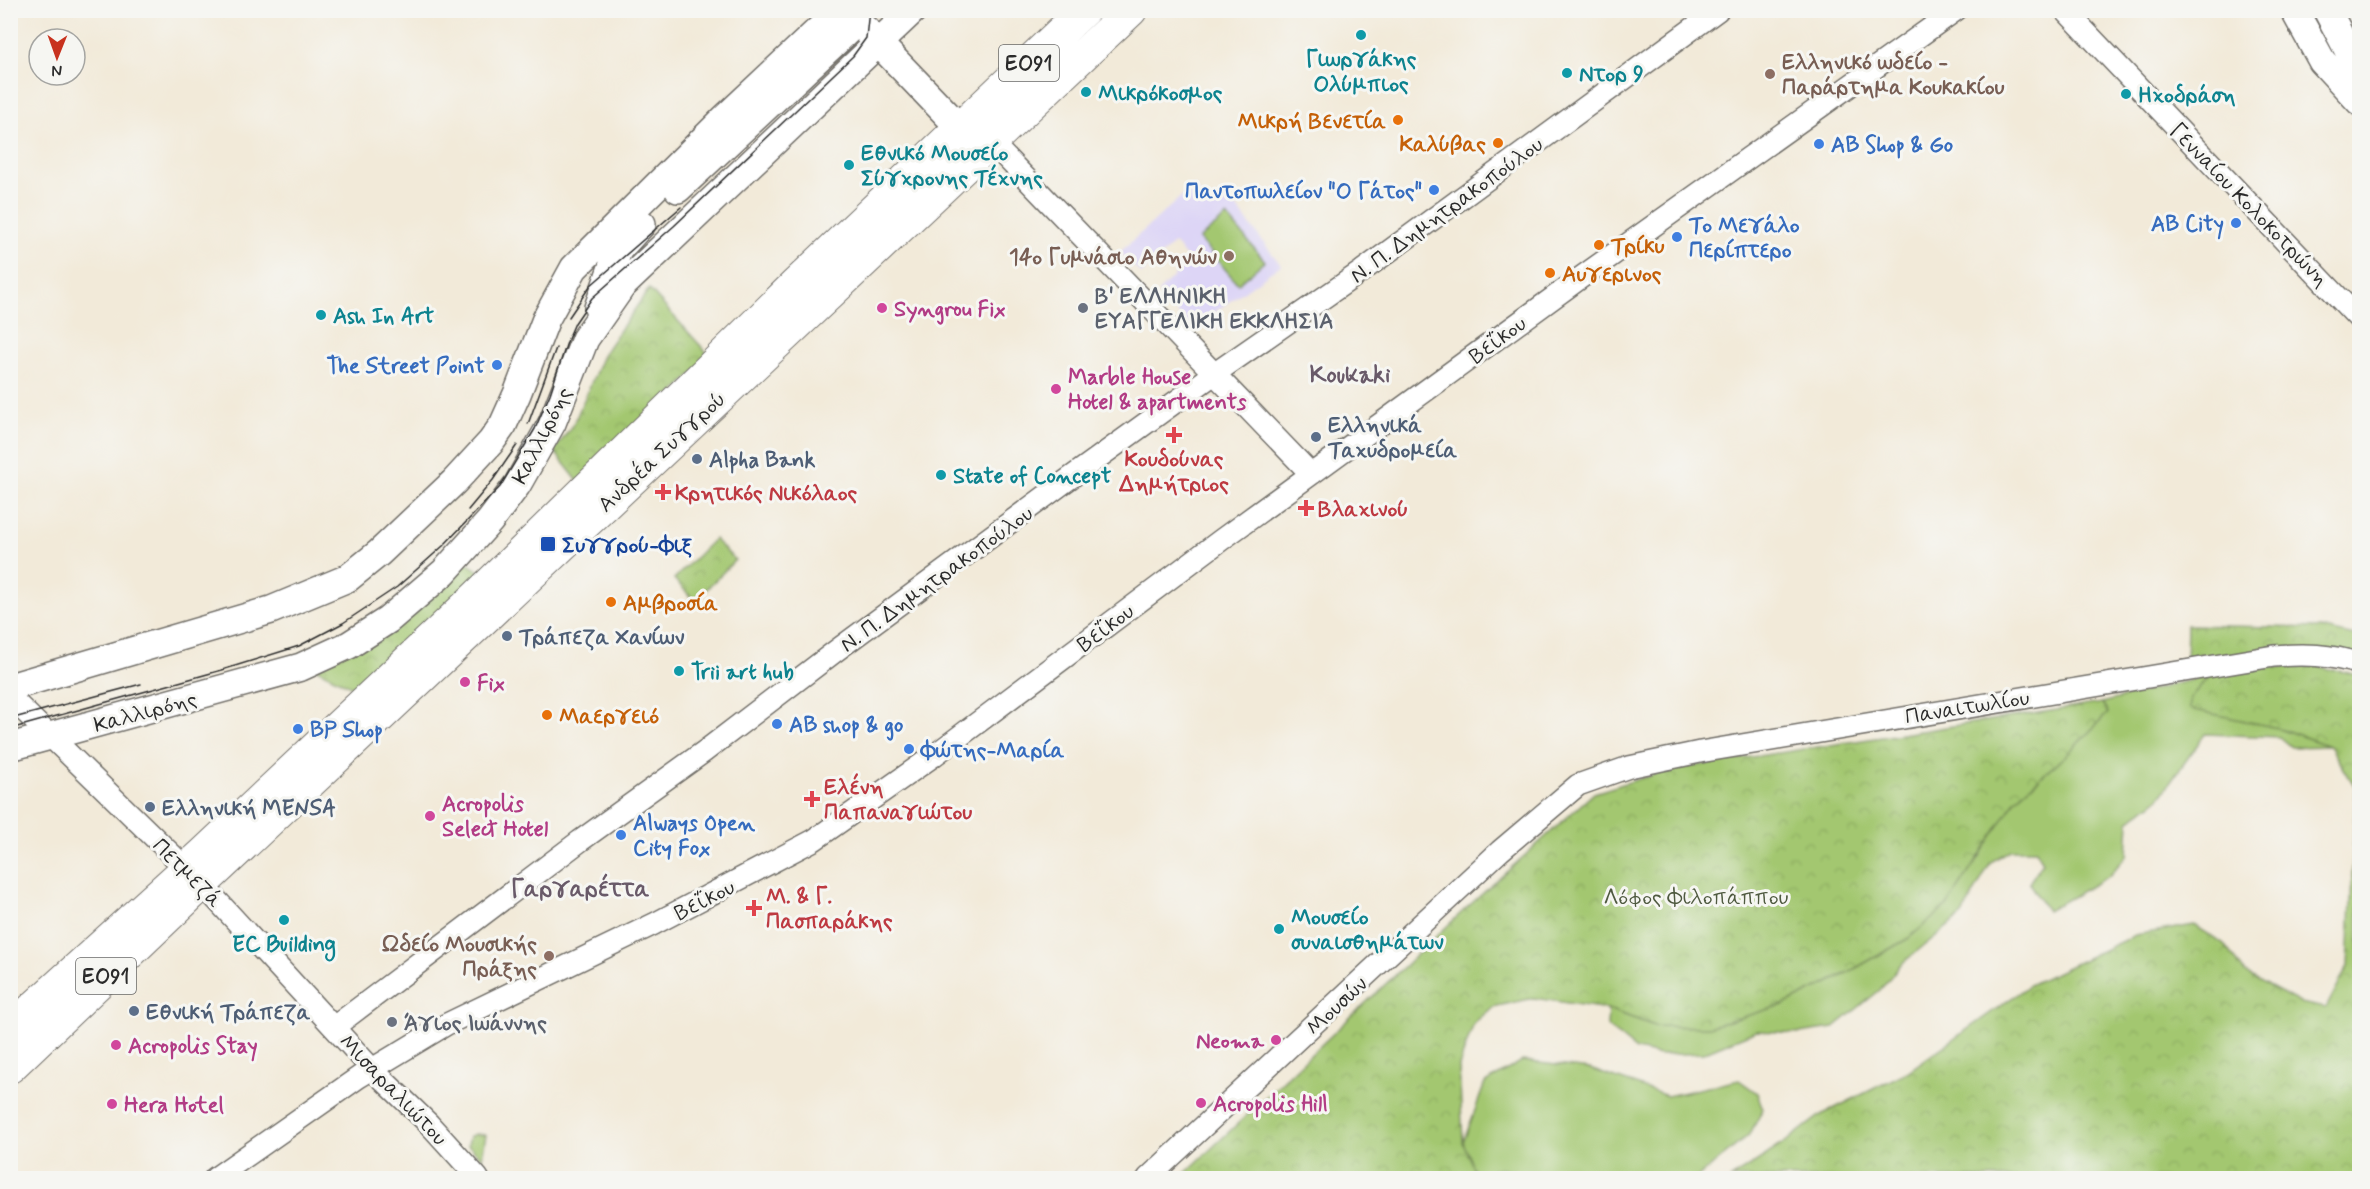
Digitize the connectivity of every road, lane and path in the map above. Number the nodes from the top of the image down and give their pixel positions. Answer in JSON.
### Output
{"nodes":[{"id":1,"x":913,"y":10,"type":"edge"},
{"id":2,"x":1084,"y":10,"type":"edge"},
{"id":3,"x":1131,"y":10,"type":"edge"},
{"id":4,"x":1718,"y":10,"type":"edge"},
{"id":5,"x":1956,"y":10,"type":"edge"},
{"id":6,"x":2065,"y":10,"type":"edge"},
{"id":7,"x":2294,"y":10,"type":"edge"},
{"id":8,"x":2326,"y":10,"type":"edge"},
{"id":9,"x":867,"y":18,"type":"edge"},
{"id":10,"x":2360,"y":73,"type":"edge"},
{"id":11,"x":2360,"y":102,"type":"edge"},
{"id":12,"x":967,"y":122,"type":"junction"},
{"id":13,"x":992,"y":143,"type":"junction"},
{"id":14,"x":2360,"y":320,"type":"edge"},
{"id":15,"x":1214,"y":374,"type":"junction"},
{"id":16,"x":1311,"y":474,"type":"junction"},
{"id":17,"x":2360,"y":663,"type":"edge"},
{"id":18,"x":10,"y":687,"type":"edge"},
{"id":19,"x":10,"y":697,"type":"edge"},
{"id":20,"x":49,"y":736,"type":"junction"},
{"id":21,"x":10,"y":747,"type":"edge"},
{"id":22,"x":1578,"y":785,"type":"joint"},
{"id":23,"x":194,"y":876,"type":"junction"},
{"id":24,"x":334,"y":1027,"type":"junction"},
{"id":25,"x":10,"y":1029,"type":"edge"},
{"id":26,"x":10,"y":1067,"type":"edge"},
{"id":27,"x":372,"y":1069,"type":"junction"},
{"id":28,"x":215,"y":1179,"type":"edge"},
{"id":29,"x":478,"y":1179,"type":"edge"},
{"id":30,"x":1148,"y":1179,"type":"edge"}],
"edges":[{"from":1,"to":9,"type":"main road","name":"Καλλιρόης"},
{"from":2,"to":12,"type":"highway","name":"Ανδρέα Συγγρού","number":"ΕΟ91"},
{"from":3,"to":13,"type":"highway","name":"Ανδρέα Συγγρού","number":"ΕΟ91"},
{"from":4,"to":15,"type":"street","name":"Ν. Π. Δημητρακοπούλου"},
{"from":5,"to":16,"type":"street","name":"Βεΐκου"},
{"from":6,"to":14,"type":"street","name":"Γενναίου Κολοκοτρώνη"},
{"from":7,"to":11,"type":"main road"},
{"from":8,"to":10,"type":"main road"},
{"from":9,"to":12,"type":"main road"},
{"from":9,"to":18,"type":"main road","name":"Καλλιρόης"},
{"from":9,"to":20,"type":"main road","name":"Καλλιρόης"},
{"from":12,"to":13,"type":"main road"},
{"from":12,"to":23,"type":"highway","name":"Ανδρέα Συγγρού","number":"ΕΟ91"},
{"from":13,"to":15,"type":"street"},
{"from":13,"to":23,"type":"highway","name":"Ανδρέα Συγγρού","number":"ΕΟ91"},
{"from":15,"to":16,"type":"street"},
{"from":15,"to":24,"type":"street","name":"Ν. Π. Δημητρακοπούλου"},
{"from":16,"to":27,"type":"street","name":"Βεΐκου"},
{"from":17,"to":22,"type":"street","name":"Παναιτωλίου"},
{"from":19,"to":20,"type":"street","name":"Πετμεζά"},
{"from":20,"to":21,"type":"main road","name":"Καλλιρόης"},
{"from":20,"to":23,"type":"street","name":"Πετμεζά"},
{"from":22,"to":30,"type":"street","name":"Μουσών"},
{"from":23,"to":24,"type":"street","name":"Πετμεζά"},
{"from":23,"to":25,"type":"highway","name":"Ανδρέα Συγγρού","number":"ΕΟ91"},
{"from":23,"to":26,"type":"highway","name":"Ανδρέα Συγγρού","number":"ΕΟ91"},
{"from":24,"to":27,"type":"street","name":"Μισαραλιώτου"},
{"from":27,"to":28,"type":"street","name":"Βεΐκου"},
{"from":27,"to":29,"type":"street","name":"Μισαραλιώτου"}]}
